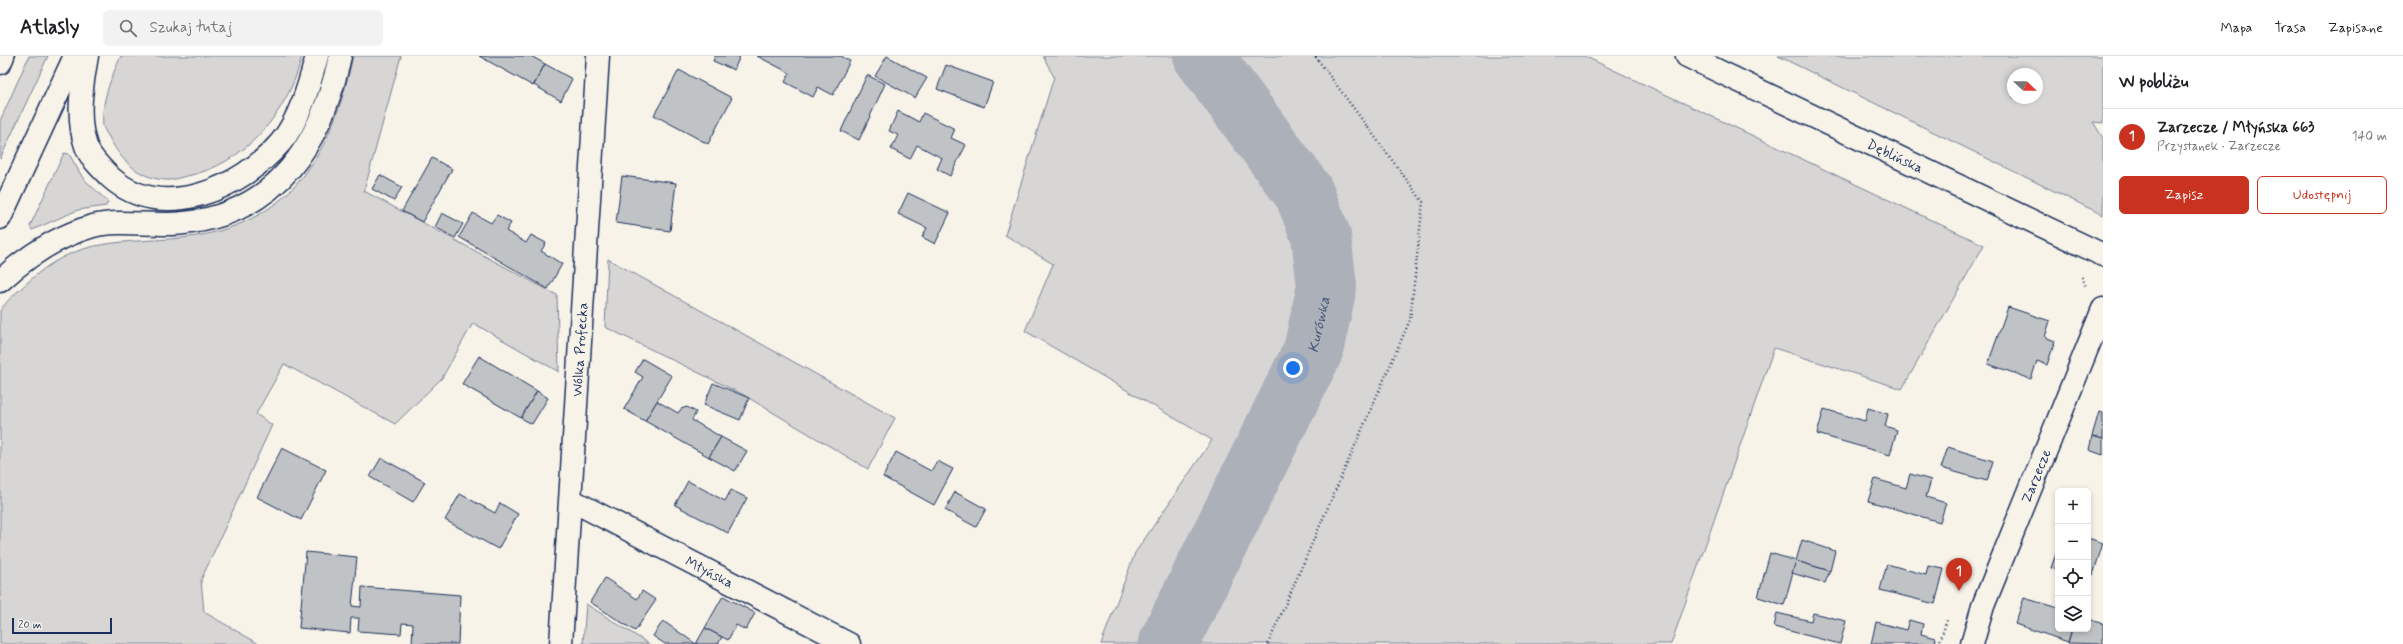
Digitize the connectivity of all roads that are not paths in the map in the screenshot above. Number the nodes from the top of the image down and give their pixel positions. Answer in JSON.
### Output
{"nodes":[{"id":1,"x":3,"y":56,"type":"edge"},
{"id":2,"x":74,"y":56,"type":"edge"},
{"id":3,"x":86,"y":56,"type":"edge"},
{"id":4,"x":317,"y":56,"type":"edge"},
{"id":5,"x":340,"y":56,"type":"edge"},
{"id":6,"x":598,"y":56,"type":"edge"},
{"id":7,"x":1687,"y":56,"type":"edge"},
{"id":8,"x":0,"y":63,"type":"edge"},
{"id":9,"x":0,"y":218,"type":"edge"},
{"id":10,"x":2103,"y":255,"type":"edge"},
{"id":11,"x":0,"y":281,"type":"edge"},
{"id":12,"x":2103,"y":309,"type":"edge"},
{"id":13,"x":571,"y":500,"type":"junction"},
{"id":14,"x":561,"y":644,"type":"edge"},
{"id":15,"x":849,"y":644,"type":"edge"},
{"id":16,"x":1972,"y":644,"type":"edge"}],
"edges":[{"from":1,"to":8,"type":"main road"},
{"from":2,"to":9,"type":"main road"},
{"from":3,"to":4,"type":"main road"},
{"from":5,"to":11,"type":"main road"},
{"from":6,"to":13,"type":"main road","name":"Wólka Profecka"},
{"from":7,"to":10,"type":"main road","name":"Dęblińska"},
{"from":12,"to":16,"type":"main road","name":"Zarzecze"},
{"from":13,"to":14,"type":"main road","name":"Wólka Profecka"},
{"from":13,"to":15,"type":"main road","name":"Młyńska"}]}
